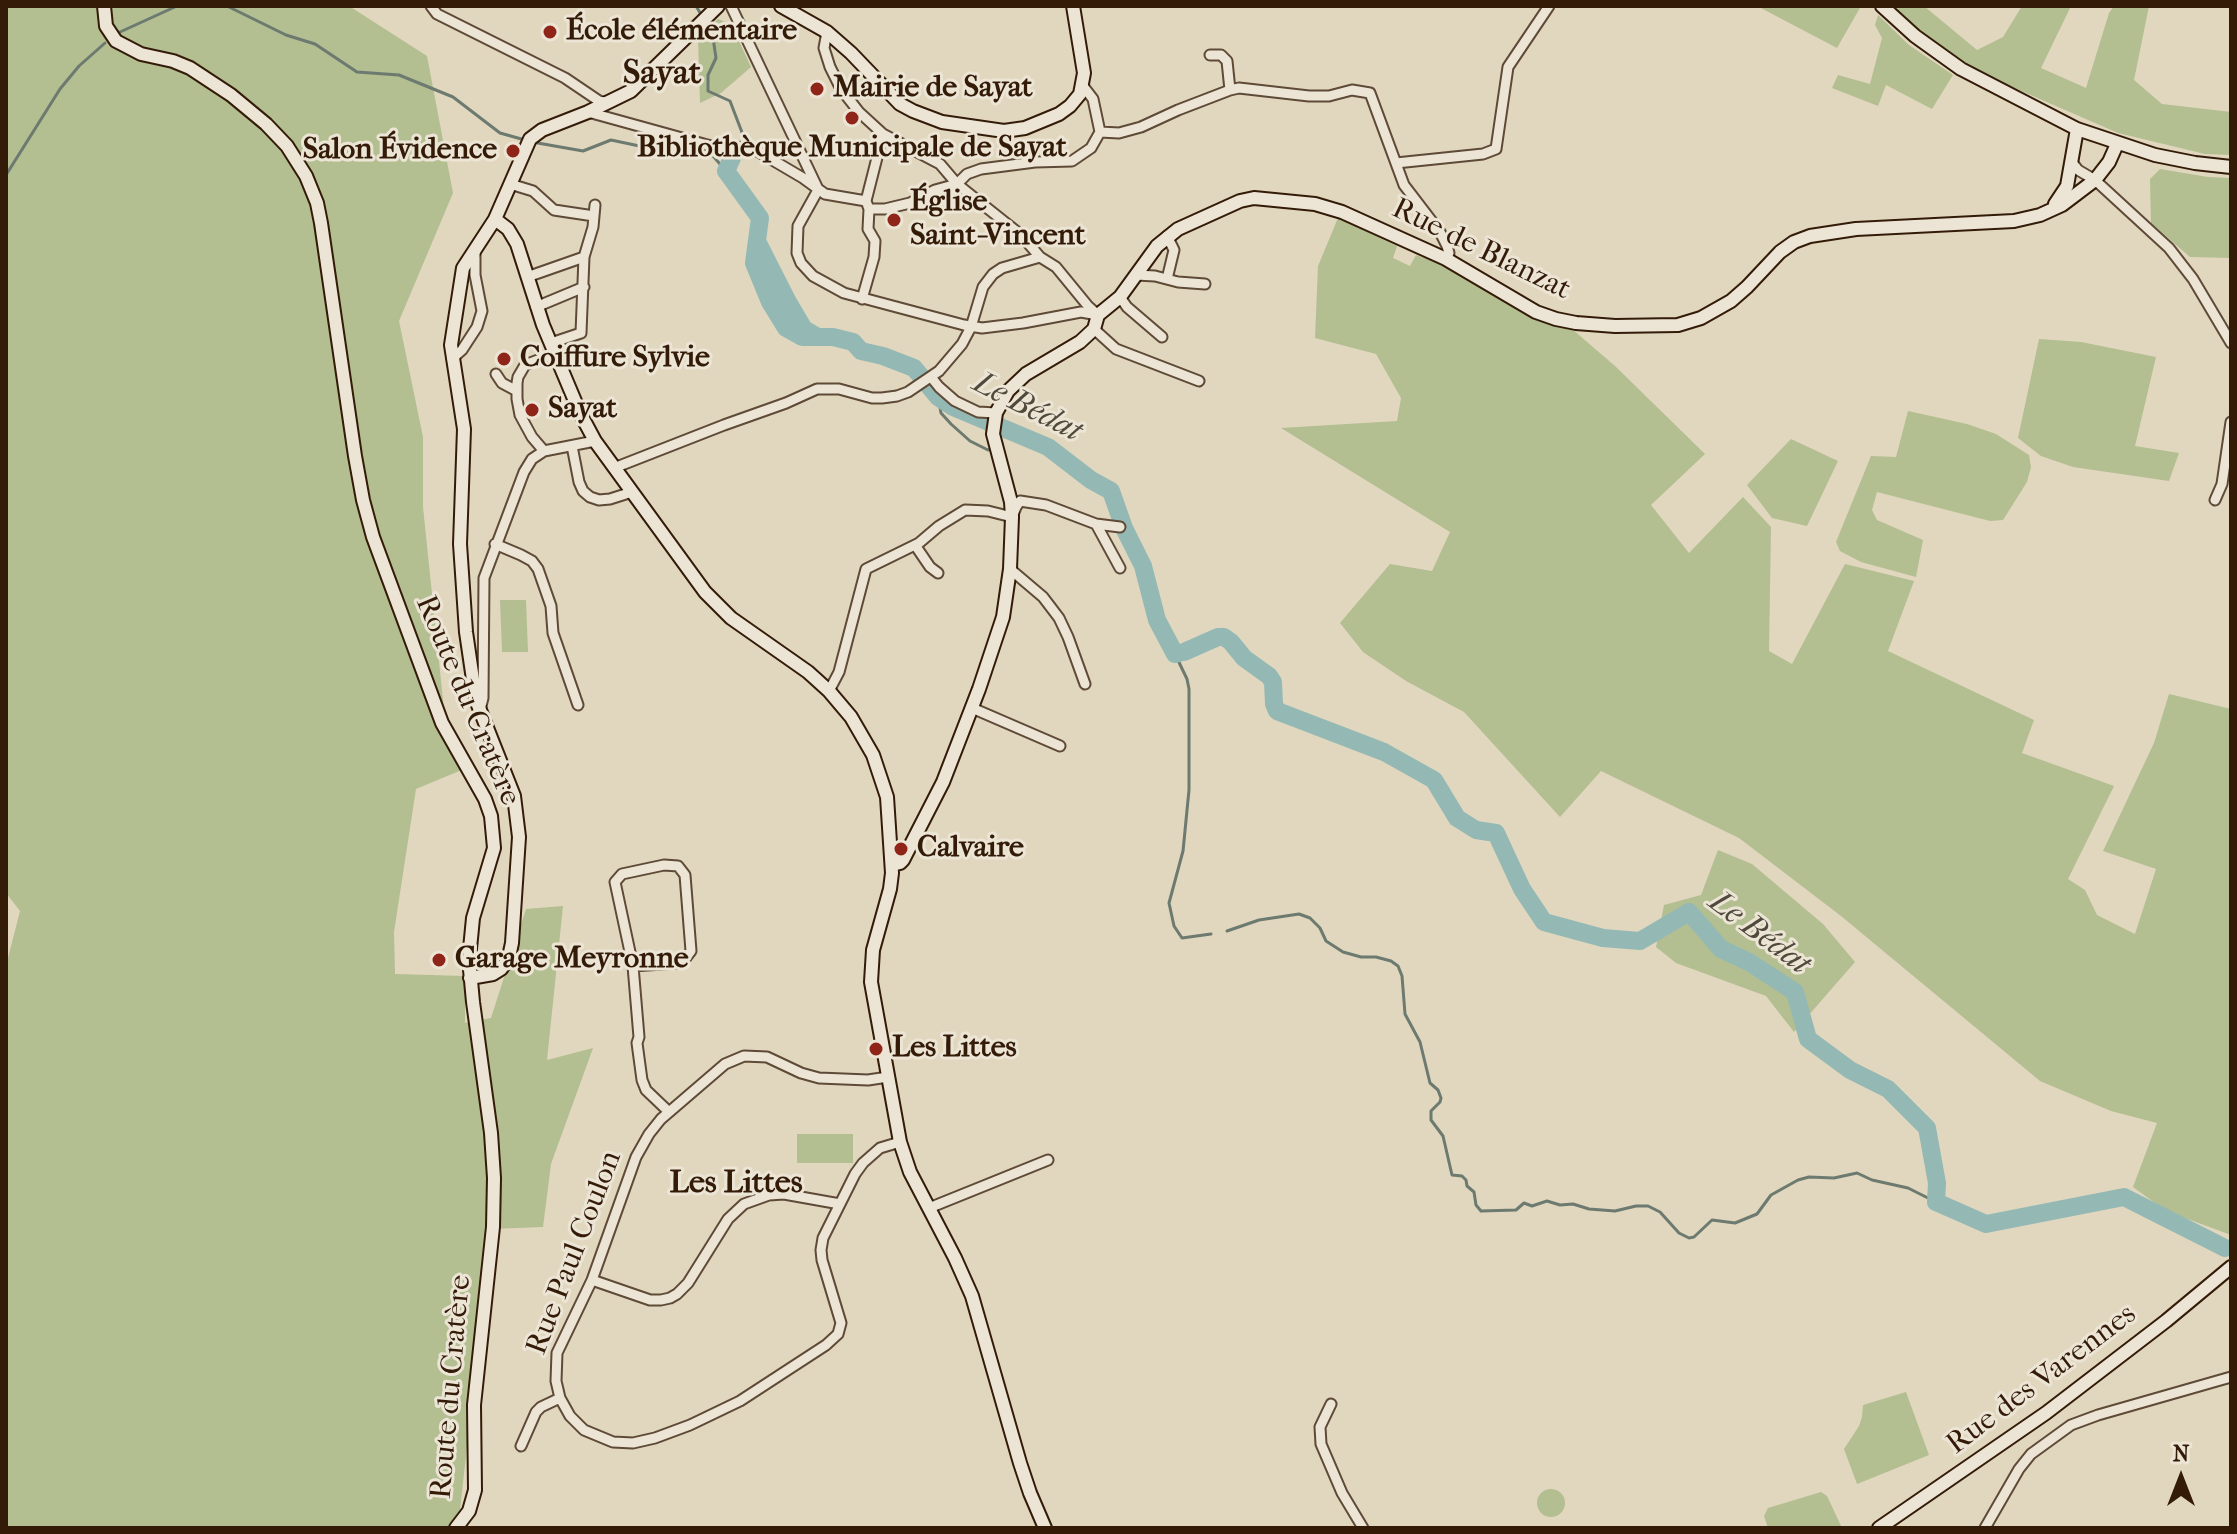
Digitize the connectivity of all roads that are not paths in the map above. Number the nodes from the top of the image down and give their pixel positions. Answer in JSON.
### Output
{"nodes":[{"id":1,"x":104,"y":6,"type":"edge"},
{"id":2,"x":420,"y":6,"type":"edge"},
{"id":3,"x":731,"y":6,"type":"edge"},
{"id":4,"x":781,"y":6,"type":"edge"},
{"id":5,"x":1073,"y":6,"type":"edge"},
{"id":6,"x":1549,"y":6,"type":"edge"},
{"id":7,"x":1882,"y":6,"type":"edge"},
{"id":8,"x":715,"y":8,"type":"edge"},
{"id":9,"x":434,"y":10,"type":"edge"},
{"id":10,"x":805,"y":12,"type":"edge"},
{"id":11,"x":827,"y":32,"type":"junction"},
{"id":12,"x":1210,"y":55,"type":"dead end"},
{"id":13,"x":1083,"y":86,"type":"junction"},
{"id":14,"x":1230,"y":90,"type":"junction"},
{"id":15,"x":608,"y":103,"type":"junction"},
{"id":16,"x":588,"y":112,"type":"junction"},
{"id":17,"x":2077,"y":129,"type":"junction"},
{"id":18,"x":1100,"y":132,"type":"junction"},
{"id":19,"x":883,"y":134,"type":"junction"},
{"id":20,"x":2117,"y":144,"type":"junction"},
{"id":21,"x":2071,"y":161,"type":"junction"},
{"id":22,"x":1396,"y":163,"type":"junction"},
{"id":23,"x":2231,"y":167,"type":"edge"},
{"id":24,"x":2095,"y":180,"type":"junction"},
{"id":25,"x":510,"y":184,"type":"junction"},
{"id":26,"x":957,"y":184,"type":"junction"},
{"id":27,"x":818,"y":190,"type":"junction"},
{"id":28,"x":595,"y":205,"type":"dead end"},
{"id":29,"x":868,"y":205,"type":"junction"},
{"id":30,"x":2047,"y":212,"type":"junction"},
{"id":31,"x":594,"y":216,"type":"junction"},
{"id":32,"x":495,"y":219,"type":"junction"},
{"id":33,"x":1167,"y":236,"type":"junction"},
{"id":34,"x":475,"y":249,"type":"junction"},
{"id":35,"x":584,"y":257,"type":"junction"},
{"id":36,"x":1040,"y":257,"type":"junction"},
{"id":37,"x":1446,"y":259,"type":"junction"},
{"id":38,"x":1136,"y":275,"type":"junction"},
{"id":39,"x":527,"y":277,"type":"junction"},
{"id":40,"x":1167,"y":279,"type":"junction"},
{"id":41,"x":1205,"y":284,"type":"dead end"},
{"id":42,"x":584,"y":287,"type":"junction"},
{"id":43,"x":1120,"y":297,"type":"junction"},
{"id":44,"x":862,"y":299,"type":"junction"},
{"id":45,"x":536,"y":307,"type":"junction"},
{"id":46,"x":1098,"y":315,"type":"junction"},
{"id":47,"x":971,"y":327,"type":"junction"},
{"id":48,"x":1094,"y":329,"type":"junction"},
{"id":49,"x":1162,"y":337,"type":"dead end"},
{"id":50,"x":2231,"y":343,"type":"edge"},
{"id":51,"x":553,"y":348,"type":"junction"},
{"id":52,"x":452,"y":359,"type":"junction"},
{"id":53,"x":496,"y":374,"type":"dead end"},
{"id":54,"x":927,"y":380,"type":"junction"},
{"id":55,"x":1199,"y":381,"type":"dead end"},
{"id":56,"x":517,"y":391,"type":"junction"},
{"id":57,"x":995,"y":421,"type":"junction"},
{"id":58,"x":2231,"y":422,"type":"edge"},
{"id":59,"x":595,"y":441,"type":"junction"},
{"id":60,"x":572,"y":446,"type":"junction"},
{"id":61,"x":544,"y":451,"type":"junction"},
{"id":62,"x":614,"y":468,"type":"junction"},
{"id":63,"x":1006,"y":486,"type":"junction"},
{"id":64,"x":632,"y":492,"type":"junction"},
{"id":65,"x":2215,"y":500,"type":"dead end"},
{"id":66,"x":1020,"y":501,"type":"junction"},
{"id":67,"x":1012,"y":517,"type":"junction"},
{"id":68,"x":1096,"y":524,"type":"junction"},
{"id":69,"x":1120,"y":527,"type":"dead end"},
{"id":70,"x":495,"y":544,"type":"junction"},
{"id":71,"x":915,"y":545,"type":"junction"},
{"id":72,"x":1120,"y":568,"type":"dead end"},
{"id":73,"x":1010,"y":569,"type":"junction"},
{"id":74,"x":938,"y":573,"type":"dead end"},
{"id":75,"x":1085,"y":684,"type":"dead end"},
{"id":76,"x":829,"y":691,"type":"junction"},
{"id":77,"x":578,"y":705,"type":"dead end"},
{"id":78,"x":972,"y":708,"type":"junction"},
{"id":79,"x":480,"y":710,"type":"junction"},
{"id":80,"x":1060,"y":746,"type":"dead end"},
{"id":81,"x":892,"y":865,"type":"junction"},
{"id":82,"x":633,"y":966,"type":"junction"},
{"id":83,"x":470,"y":978,"type":"junction"},
{"id":84,"x":888,"y":1077,"type":"junction"},
{"id":85,"x":668,"y":1111,"type":"junction"},
{"id":86,"x":900,"y":1142,"type":"junction"},
{"id":87,"x":1048,"y":1160,"type":"dead end"},
{"id":88,"x":840,"y":1204,"type":"junction"},
{"id":89,"x":929,"y":1208,"type":"junction"},
{"id":90,"x":2231,"y":1267,"type":"edge"},
{"id":91,"x":592,"y":1280,"type":"junction"},
{"id":92,"x":2231,"y":1377,"type":"edge"},
{"id":93,"x":560,"y":1398,"type":"junction"},
{"id":94,"x":1331,"y":1404,"type":"dead end"},
{"id":95,"x":521,"y":1446,"type":"dead end"},
{"id":96,"x":458,"y":1526,"type":"edge"},
{"id":97,"x":1045,"y":1528,"type":"edge"},
{"id":98,"x":1363,"y":1528,"type":"edge"},
{"id":99,"x":1879,"y":1528,"type":"edge"},
{"id":100,"x":1985,"y":1528,"type":"edge"}],
"edges":[{"from":1,"to":83,"type":"street","name":"Route du Cratère"},
{"from":2,"to":9,"type":"street"},
{"from":3,"to":27,"type":"street"},
{"from":4,"to":10,"type":"street"},
{"from":5,"to":13,"type":"street"},
{"from":6,"to":22,"type":"street"},
{"from":7,"to":17,"type":"street"},
{"from":8,"to":15,"type":"street"},
{"from":9,"to":15,"type":"street"},
{"from":10,"to":11,"type":"street"},
{"from":11,"to":13,"type":"street"},
{"from":11,"to":19,"type":"street"},
{"from":12,"to":14,"type":"street"},
{"from":13,"to":18,"type":"street"},
{"from":14,"to":18,"type":"street"},
{"from":14,"to":22,"type":"street"},
{"from":15,"to":16,"type":"street"},
{"from":16,"to":25,"type":"street"},
{"from":16,"to":27,"type":"street"},
{"from":17,"to":20,"type":"street"},
{"from":17,"to":21,"type":"street"},
{"from":18,"to":26,"type":"street"},
{"from":19,"to":26,"type":"street"},
{"from":19,"to":29,"type":"street"},
{"from":20,"to":23,"type":"street"},
{"from":20,"to":24,"type":"street","name":"Rue de Blanzat"},
{"from":21,"to":24,"type":"street"},
{"from":21,"to":30,"type":"street"},
{"from":22,"to":37,"type":"street"},
{"from":24,"to":30,"type":"street","name":"Rue de Blanzat"},
{"from":24,"to":50,"type":"street"},
{"from":25,"to":31,"type":"street"},
{"from":25,"to":32,"type":"street"},
{"from":26,"to":29,"type":"street"},
{"from":26,"to":36,"type":"street"},
{"from":27,"to":29,"type":"street"},
{"from":27,"to":44,"type":"street"},
{"from":28,"to":31,"type":"street"},
{"from":29,"to":44,"type":"street"},
{"from":30,"to":37,"type":"street","name":"Rue de Blanzat"},
{"from":31,"to":35,"type":"street"},
{"from":32,"to":34,"type":"street"},
{"from":32,"to":39,"type":"street"},
{"from":33,"to":37,"type":"street","name":"Rue de Blanzat"},
{"from":33,"to":38,"type":"street","name":"Rue de Blanzat"},
{"from":33,"to":40,"type":"street"},
{"from":34,"to":52,"type":"street"},
{"from":34,"to":52,"type":"street"},
{"from":35,"to":39,"type":"street"},
{"from":35,"to":42,"type":"street"},
{"from":36,"to":46,"type":"street"},
{"from":36,"to":47,"type":"street"},
{"from":38,"to":40,"type":"street"},
{"from":38,"to":43,"type":"street","name":"Rue de Blanzat"},
{"from":39,"to":45,"type":"street"},
{"from":40,"to":41,"type":"street"},
{"from":42,"to":45,"type":"street"},
{"from":42,"to":51,"type":"street"},
{"from":43,"to":46,"type":"street","name":"Rue de Blanzat"},
{"from":43,"to":49,"type":"street"},
{"from":44,"to":47,"type":"street"},
{"from":45,"to":51,"type":"street"},
{"from":46,"to":47,"type":"street"},
{"from":46,"to":48,"type":"street"},
{"from":47,"to":54,"type":"street"},
{"from":48,"to":55,"type":"street"},
{"from":48,"to":57,"type":"street"},
{"from":51,"to":56,"type":"street"},
{"from":51,"to":59,"type":"street"},
{"from":52,"to":79,"type":"street"},
{"from":53,"to":56,"type":"street"},
{"from":54,"to":57,"type":"street"},
{"from":54,"to":62,"type":"street"},
{"from":56,"to":61,"type":"street"},
{"from":57,"to":63,"type":"street"},
{"from":58,"to":65,"type":"street"},
{"from":59,"to":60,"type":"street"},
{"from":59,"to":62,"type":"street"},
{"from":60,"to":61,"type":"street"},
{"from":60,"to":64,"type":"street"},
{"from":61,"to":70,"type":"street"},
{"from":62,"to":64,"type":"street"},
{"from":63,"to":66,"type":"street"},
{"from":63,"to":67,"type":"street"},
{"from":64,"to":76,"type":"street"},
{"from":66,"to":67,"type":"street"},
{"from":66,"to":68,"type":"street"},
{"from":67,"to":71,"type":"street"},
{"from":67,"to":73,"type":"street"},
{"from":68,"to":69,"type":"street"},
{"from":68,"to":72,"type":"street"},
{"from":70,"to":77,"type":"street"},
{"from":70,"to":79,"type":"street"},
{"from":71,"to":74,"type":"street"},
{"from":71,"to":76,"type":"street"},
{"from":73,"to":75,"type":"street"},
{"from":73,"to":78,"type":"street"},
{"from":76,"to":81,"type":"street"},
{"from":78,"to":80,"type":"street"},
{"from":78,"to":81,"type":"street"},
{"from":79,"to":83,"type":"street"},
{"from":81,"to":84,"type":"street"},
{"from":82,"to":82,"type":"street"},
{"from":82,"to":85,"type":"street"},
{"from":83,"to":96,"type":"street","name":"Route du Cratère"},
{"from":84,"to":85,"type":"street","name":"Rue Paul Coulon"},
{"from":84,"to":86,"type":"street"},
{"from":85,"to":91,"type":"street","name":"Rue Paul Coulon"},
{"from":86,"to":88,"type":"street","name":"Rue Paul Coulon"},
{"from":86,"to":89,"type":"street"},
{"from":87,"to":89,"type":"street"},
{"from":88,"to":91,"type":"street"},
{"from":88,"to":93,"type":"street","name":"Rue Paul Coulon"},
{"from":89,"to":97,"type":"street"},
{"from":90,"to":99,"type":"street","name":"Rue des Varennes"},
{"from":91,"to":93,"type":"street","name":"Rue Paul Coulon"},
{"from":92,"to":100,"type":"street"},
{"from":93,"to":95,"type":"street"},
{"from":94,"to":98,"type":"street"}]}
